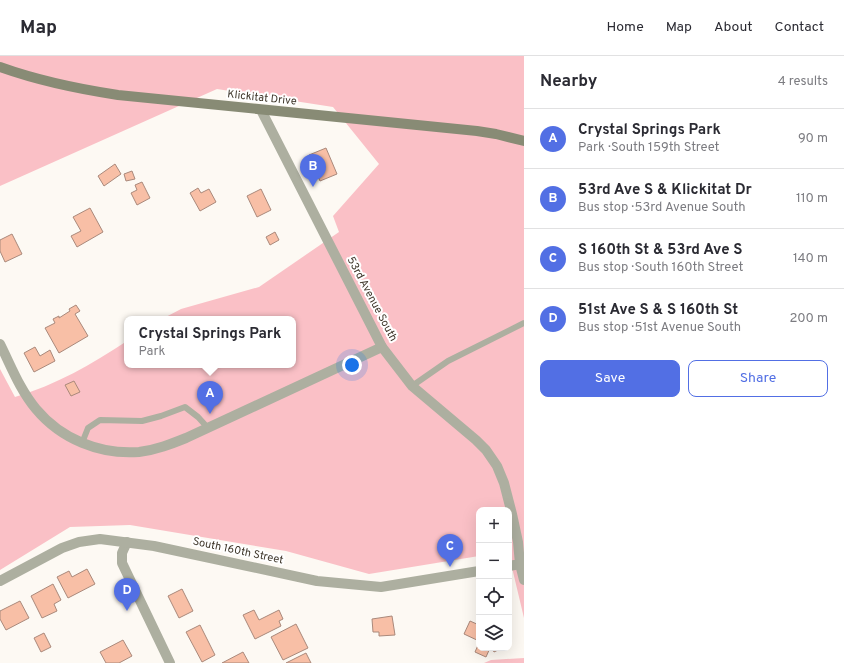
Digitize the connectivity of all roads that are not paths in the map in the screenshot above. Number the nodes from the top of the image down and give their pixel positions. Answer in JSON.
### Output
{"nodes":[{"id":1,"x":0,"y":67,"type":"edge"},
{"id":2,"x":261,"y":110,"type":"junction"},
{"id":3,"x":524,"y":141,"type":"edge"},
{"id":4,"x":524,"y":323,"type":"edge"},
{"id":5,"x":0,"y":344,"type":"edge"},
{"id":6,"x":382,"y":346,"type":"junction"},
{"id":7,"x":412,"y":386,"type":"junction"},
{"id":8,"x":208,"y":428,"type":"junction"},
{"id":9,"x":82,"y":443,"type":"junction"},
{"id":10,"x":127,"y":542,"type":"junction"},
{"id":11,"x":520,"y":564,"type":"junction"},
{"id":12,"x":512,"y":565,"type":"edge"},
{"id":13,"x":476,"y":571,"type":"edge"},
{"id":14,"x":524,"y":580,"type":"edge"},
{"id":15,"x":0,"y":581,"type":"edge"},
{"id":16,"x":170,"y":663,"type":"edge"}],
"edges":[{"from":1,"to":2,"type":"main road","name":"Klickitat Drive"},
{"from":2,"to":3,"type":"main road","name":"Klickitat Drive"},
{"from":2,"to":6,"type":"street","name":"53rd Avenue South"},
{"from":4,"to":7,"type":"lane"},
{"from":5,"to":9,"type":"street"},
{"from":6,"to":7,"type":"street","name":"53rd Avenue South"},
{"from":6,"to":8,"type":"street"},
{"from":7,"to":11,"type":"street","name":"53rd Avenue South"},
{"from":8,"to":9,"type":"street"},
{"from":8,"to":9,"type":"lane"},
{"from":10,"to":13,"type":"street","name":"South 160th Street"},
{"from":10,"to":15,"type":"street","name":"South 160th Street"},
{"from":10,"to":16,"type":"street"},
{"from":11,"to":12,"type":"street"},
{"from":11,"to":14,"type":"street","name":"53rd Avenue South"}]}
